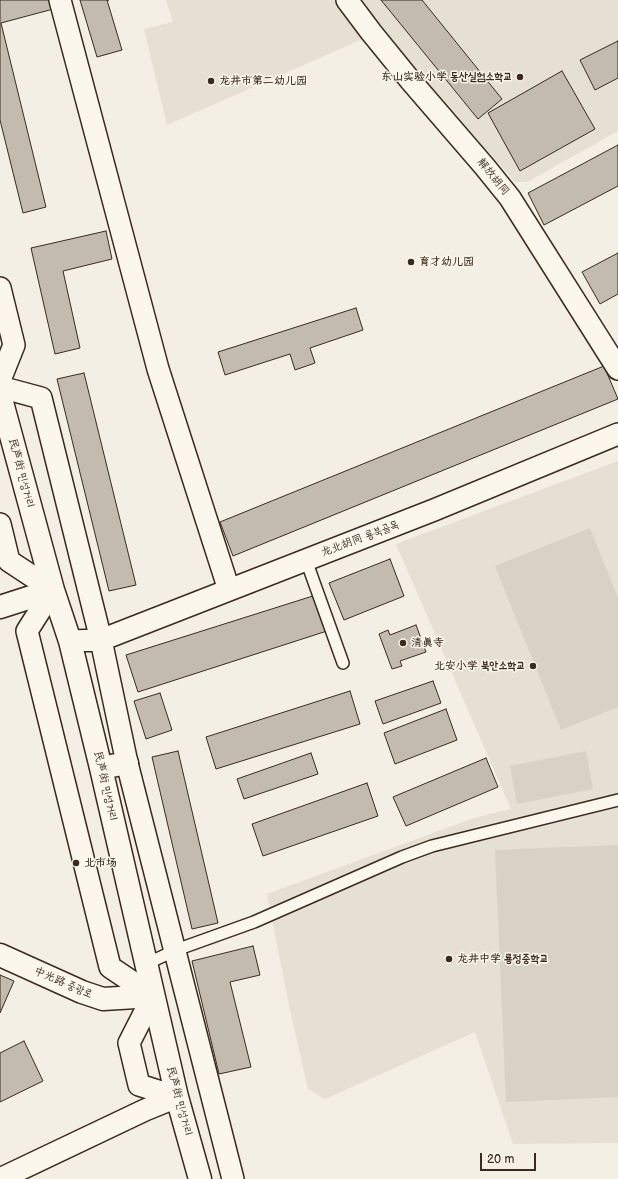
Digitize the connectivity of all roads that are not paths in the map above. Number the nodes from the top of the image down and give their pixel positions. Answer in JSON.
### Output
{"nodes":[{"id":1,"x":60,"y":0,"type":"edge"},
{"id":2,"x":347,"y":0,"type":"edge"},
{"id":3,"x":0,"y":288,"type":"edge"},
{"id":4,"x":618,"y":369,"type":"edge"},
{"id":5,"x":0,"y":380,"type":"edge"},
{"id":6,"x":0,"y":387,"type":"edge"},
{"id":7,"x":0,"y":395,"type":"edge"},
{"id":8,"x":618,"y":434,"type":"edge"},
{"id":9,"x":0,"y":524,"type":"edge"},
{"id":10,"x":306,"y":560,"type":"junction"},
{"id":11,"x":53,"y":590,"type":"junction"},
{"id":12,"x":229,"y":590,"type":"junction"},
{"id":13,"x":0,"y":607,"type":"edge"},
{"id":14,"x":101,"y":640,"type":"junction"},
{"id":15,"x":70,"y":641,"type":"junction"},
{"id":16,"x":343,"y":663,"type":"dead end"},
{"id":17,"x":127,"y":763,"type":"junction"},
{"id":18,"x":101,"y":768,"type":"junction"},
{"id":19,"x":618,"y":800,"type":"edge"},
{"id":20,"x":176,"y":950,"type":"junction"},
{"id":21,"x":0,"y":955,"type":"edge"},
{"id":22,"x":146,"y":964,"type":"junction"},
{"id":23,"x":153,"y":996,"type":"junction"},
{"id":24,"x":177,"y":1097,"type":"junction"},
{"id":25,"x":0,"y":1179,"type":"edge"},
{"id":26,"x":200,"y":1179,"type":"edge"},
{"id":27,"x":234,"y":1179,"type":"edge"}],
"edges":[{"from":1,"to":12,"type":"street"},
{"from":2,"to":4,"type":"street","name":"解放胡同"},
{"from":3,"to":5,"type":"street"},
{"from":6,"to":14,"type":"street"},
{"from":7,"to":11,"type":"main road","name":"民声街 민성거리"},
{"from":8,"to":10,"type":"street","name":"龙北胡同 룡북골목"},
{"from":9,"to":11,"type":"street"},
{"from":10,"to":12,"type":"street","name":"龙北胡同 룡북골목"},
{"from":10,"to":16,"type":"lane"},
{"from":11,"to":13,"type":"main road"},
{"from":11,"to":15,"type":"main road","name":"民声街 민성거리"},
{"from":11,"to":23,"type":"street"},
{"from":12,"to":14,"type":"street","name":"龙北胡同 룡북골목"},
{"from":14,"to":15,"type":"street","name":"龙北胡同 룡북골목"},
{"from":14,"to":17,"type":"street"},
{"from":15,"to":18,"type":"main road","name":"民声街 민성거리"},
{"from":17,"to":18,"type":"main road"},
{"from":17,"to":20,"type":"street"},
{"from":18,"to":22,"type":"main road","name":"民声街 민성거리"},
{"from":19,"to":20,"type":"lane"},
{"from":20,"to":22,"type":"lane"},
{"from":20,"to":27,"type":"street"},
{"from":21,"to":23,"type":"main road","name":"中光路 중광로"},
{"from":22,"to":23,"type":"main road","name":"民声街 민성거리"},
{"from":23,"to":24,"type":"main road","name":"民声街 민성거리"},
{"from":23,"to":24,"type":"street"},
{"from":24,"to":25,"type":"street"},
{"from":24,"to":26,"type":"main road","name":"民声街 민성거리"}]}
